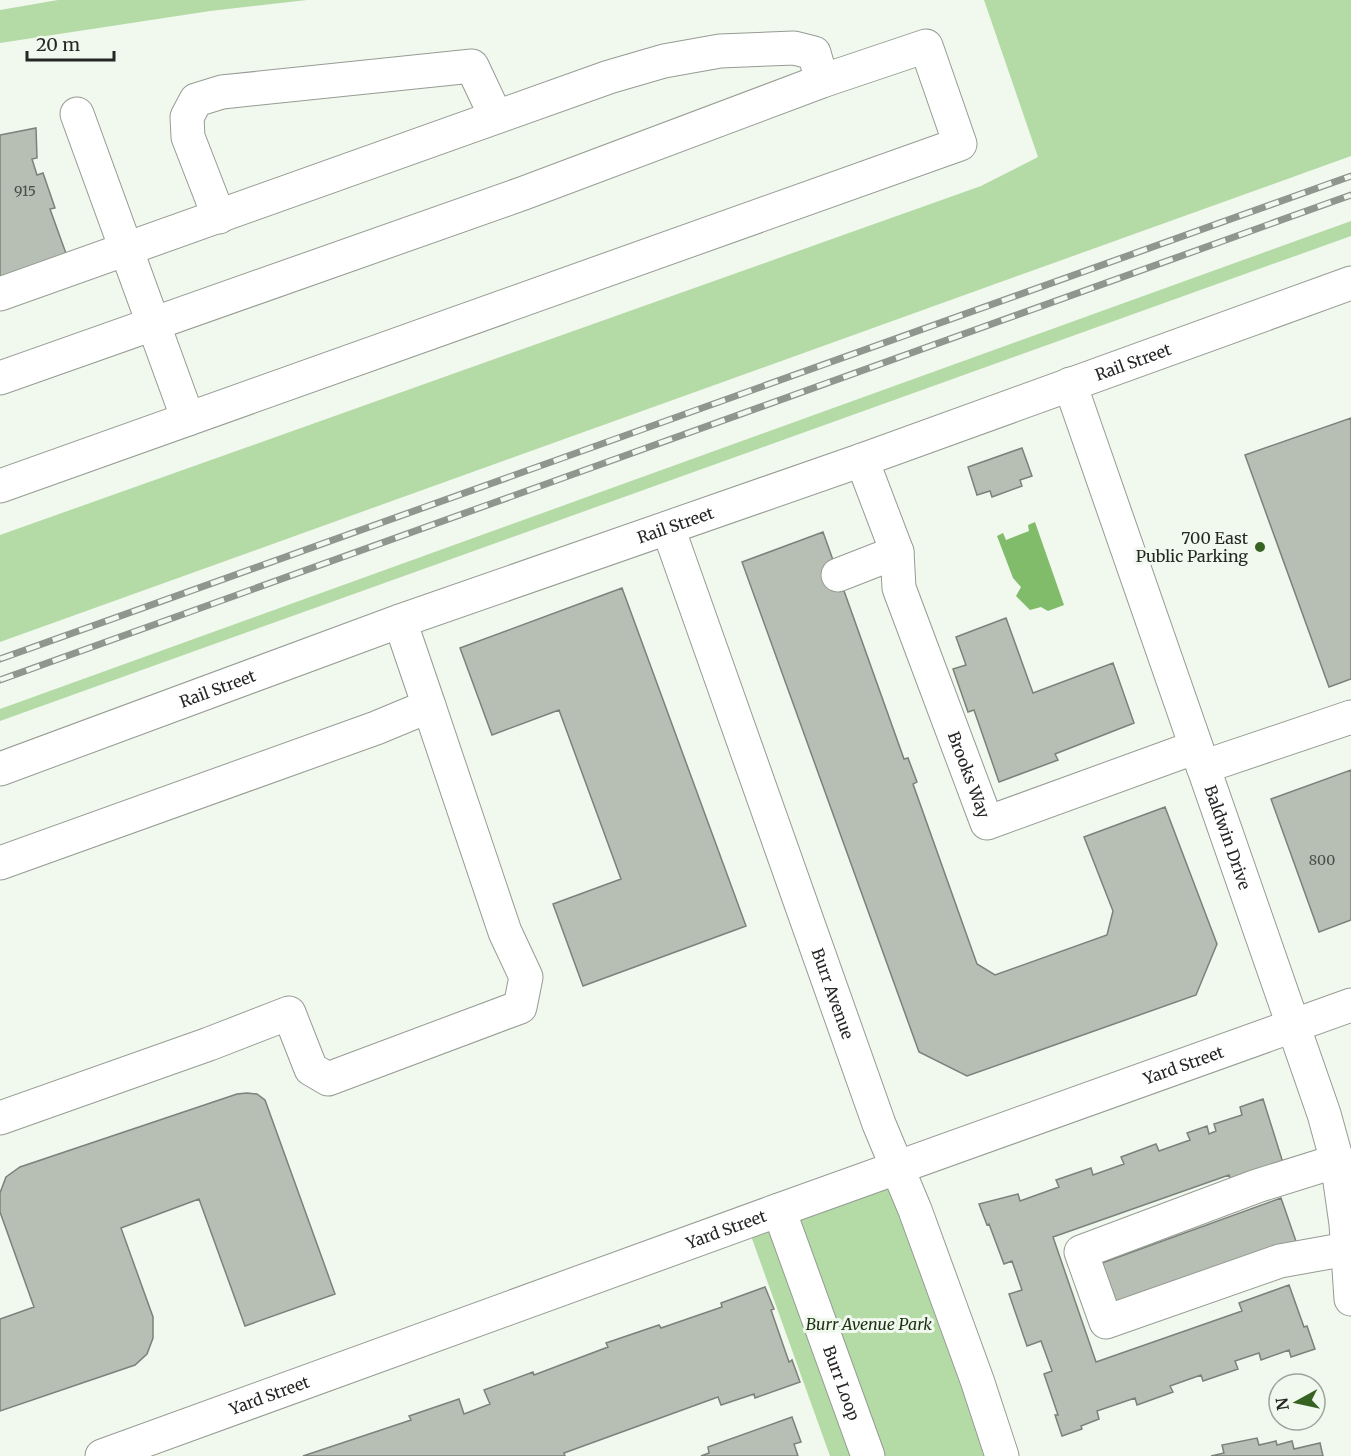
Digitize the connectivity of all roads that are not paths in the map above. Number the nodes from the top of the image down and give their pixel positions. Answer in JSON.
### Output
{"nodes":[{"id":1,"x":822,"y":81,"type":"junction"},
{"id":2,"x":76,"y":114,"type":"dead end"},
{"id":3,"x":496,"y":117,"type":"junction"},
{"id":4,"x":219,"y":217,"type":"junction"},
{"id":5,"x":125,"y":250,"type":"junction"},
{"id":6,"x":1351,"y":283,"type":"edge"},
{"id":7,"x":0,"y":294,"type":"edge"},
{"id":8,"x":152,"y":324,"type":"junction"},
{"id":9,"x":0,"y":378,"type":"edge"},
{"id":10,"x":1070,"y":384,"type":"junction"},
{"id":11,"x":188,"y":419,"type":"junction"},
{"id":12,"x":862,"y":460,"type":"junction"},
{"id":13,"x":0,"y":486,"type":"edge"},
{"id":14,"x":668,"y":528,"type":"junction"},
{"id":15,"x":897,"y":552,"type":"junction"},
{"id":16,"x":838,"y":575,"type":"dead end"},
{"id":17,"x":400,"y":621,"type":"junction"},
{"id":18,"x":429,"y":706,"type":"junction"},
{"id":19,"x":1351,"y":717,"type":"edge"},
{"id":20,"x":1200,"y":757,"type":"junction"},
{"id":21,"x":0,"y":769,"type":"edge"},
{"id":22,"x":0,"y":863,"type":"edge"},
{"id":23,"x":1351,"y":1005,"type":"edge"},
{"id":24,"x":1293,"y":1026,"type":"junction"},
{"id":25,"x":0,"y":1118,"type":"edge"},
{"id":26,"x":1337,"y":1161,"type":"junction"},
{"id":27,"x":897,"y":1169,"type":"junction"},
{"id":28,"x":779,"y":1210,"type":"junction"},
{"id":29,"x":1350,"y":1276,"type":"edge"},
{"id":30,"x":102,"y":1456,"type":"edge"},
{"id":31,"x":868,"y":1456,"type":"edge"},
{"id":32,"x":1002,"y":1456,"type":"edge"}],
"edges":[{"from":1,"to":3,"type":"street"},
{"from":1,"to":8,"type":"street"},
{"from":1,"to":11,"type":"street"},
{"from":2,"to":5,"type":"street"},
{"from":3,"to":4,"type":"street"},
{"from":3,"to":4,"type":"street"},
{"from":4,"to":5,"type":"street"},
{"from":5,"to":7,"type":"street"},
{"from":5,"to":8,"type":"street"},
{"from":6,"to":10,"type":"street","name":"Rail Street"},
{"from":8,"to":9,"type":"street"},
{"from":8,"to":11,"type":"street"},
{"from":10,"to":12,"type":"street","name":"Rail Street"},
{"from":10,"to":20,"type":"street","name":"Baldwin Drive"},
{"from":11,"to":13,"type":"street"},
{"from":12,"to":14,"type":"street","name":"Rail Street"},
{"from":12,"to":15,"type":"street"},
{"from":14,"to":17,"type":"street","name":"Rail Street"},
{"from":14,"to":27,"type":"street","name":"Burr Avenue"},
{"from":15,"to":16,"type":"street"},
{"from":15,"to":20,"type":"street","name":"Brooks Way"},
{"from":17,"to":18,"type":"street"},
{"from":17,"to":21,"type":"street","name":"Rail Street"},
{"from":18,"to":22,"type":"street"},
{"from":18,"to":25,"type":"street"},
{"from":19,"to":20,"type":"street"},
{"from":20,"to":24,"type":"street","name":"Baldwin Drive"},
{"from":23,"to":24,"type":"street","name":"Yard Street"},
{"from":24,"to":26,"type":"street","name":"Baldwin Drive"},
{"from":24,"to":27,"type":"street","name":"Yard Street"},
{"from":26,"to":29,"type":"street","name":"Baldwin Drive"},
{"from":26,"to":29,"type":"street"},
{"from":27,"to":28,"type":"street","name":"Yard Street"},
{"from":27,"to":32,"type":"street","name":"Burr Avenue"},
{"from":28,"to":30,"type":"street","name":"Yard Street"},
{"from":28,"to":31,"type":"street","name":"Burr Loop"}]}
